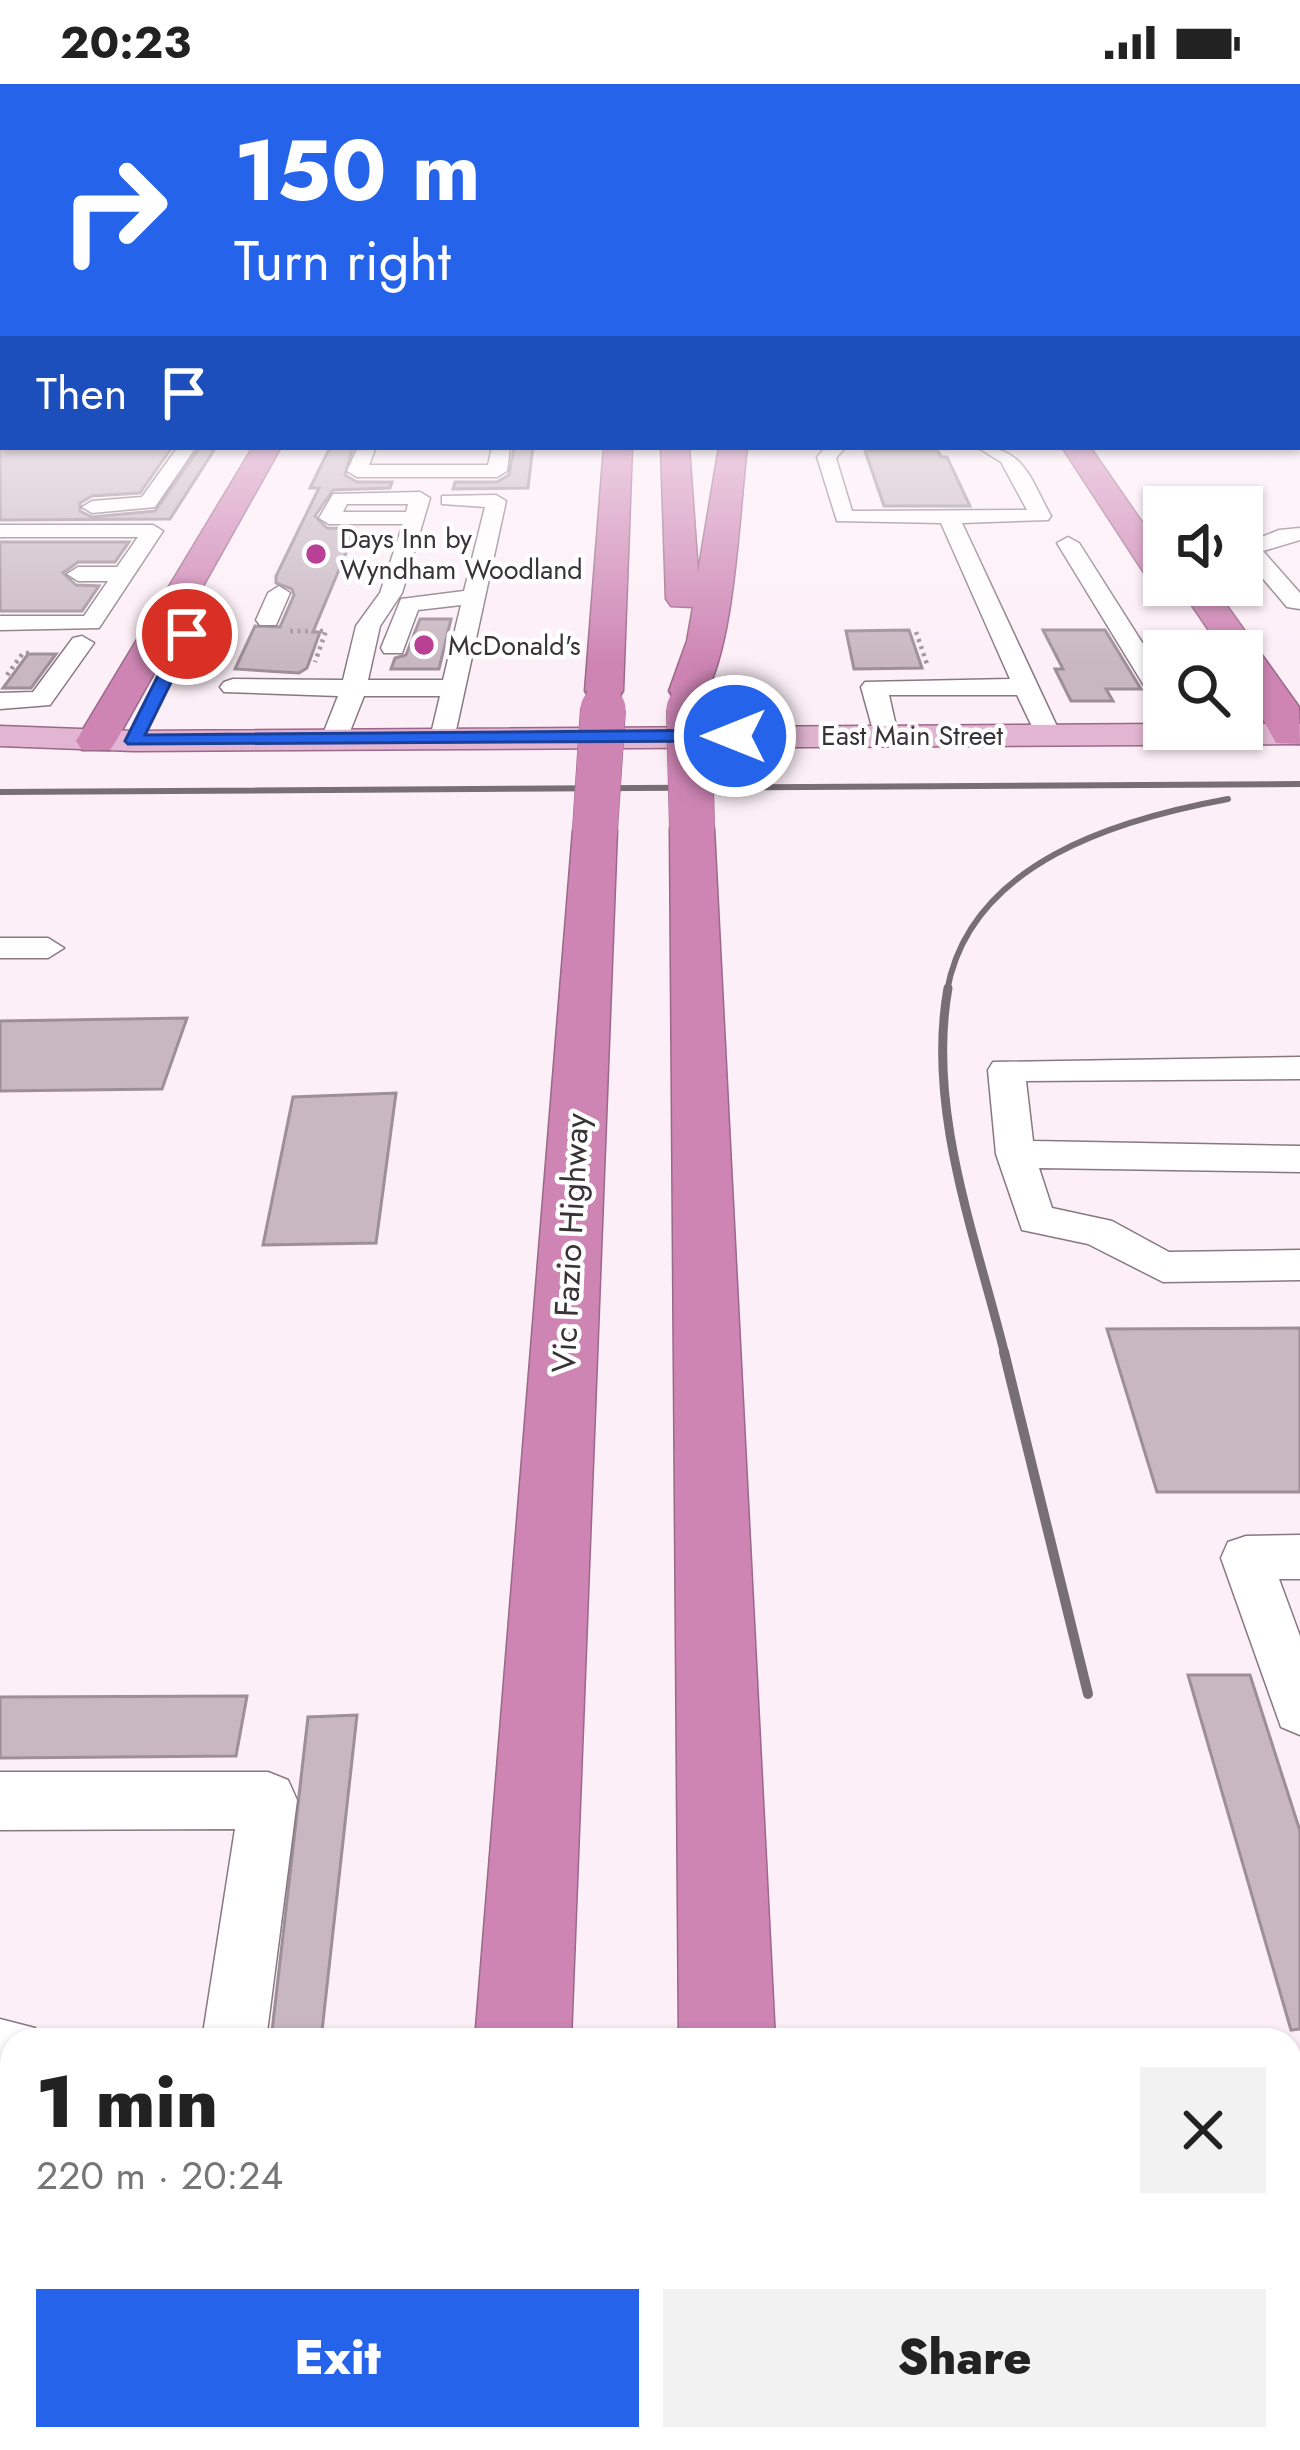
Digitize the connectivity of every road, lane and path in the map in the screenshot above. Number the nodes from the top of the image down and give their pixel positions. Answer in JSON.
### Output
{"nodes":[{"id":1,"x":185,"y":450,"type":"edge"},
{"id":2,"x":265,"y":450,"type":"edge"},
{"id":3,"x":288,"y":450,"type":"edge"},
{"id":4,"x":366,"y":450,"type":"edge"},
{"id":5,"x":411,"y":450,"type":"edge"},
{"id":6,"x":461,"y":450,"type":"edge"},
{"id":7,"x":500,"y":450,"type":"edge"},
{"id":8,"x":675,"y":450,"type":"edge"},
{"id":9,"x":733,"y":450,"type":"edge"},
{"id":10,"x":834,"y":450,"type":"edge"},
{"id":11,"x":992,"y":450,"type":"edge"},
{"id":12,"x":1078,"y":450,"type":"edge"},
{"id":13,"x":1100,"y":450,"type":"edge"},
{"id":14,"x":614,"y":457,"type":"edge"},
{"id":15,"x":405,"y":471,"type":"junction"},
{"id":16,"x":428,"y":471,"type":"junction"},
{"id":17,"x":455,"y":471,"type":"junction"},
{"id":18,"x":448,"y":500,"type":"dead end"},
{"id":19,"x":69,"y":506,"type":"dead end"},
{"id":20,"x":1143,"y":510,"type":"edge"},
{"id":21,"x":949,"y":517,"type":"junction"},
{"id":22,"x":0,"y":531,"type":"edge"},
{"id":23,"x":1300,"y":534,"type":"edge"},
{"id":24,"x":1068,"y":543,"type":"dead end"},
{"id":25,"x":1143,"y":547,"type":"edge"},
{"id":26,"x":78,"y":574,"type":"dead end"},
{"id":27,"x":123,"y":574,"type":"junction"},
{"id":28,"x":394,"y":583,"type":"junction"},
{"id":29,"x":476,"y":589,"type":"junction"},
{"id":30,"x":279,"y":593,"type":"dead end"},
{"id":31,"x":1298,"y":604,"type":"edge"},
{"id":32,"x":268,"y":620,"type":"dead end"},
{"id":33,"x":0,"y":623,"type":"edge"},
{"id":34,"x":82,"y":643,"type":"dead end"},
{"id":35,"x":39,"y":653,"type":"dead end"},
{"id":36,"x":1143,"y":663,"type":"edge"},
{"id":37,"x":1263,"y":684,"type":"edge"},
{"id":38,"x":0,"y":685,"type":"edge"},
{"id":39,"x":232,"y":687,"type":"dead end"},
{"id":40,"x":1028,"y":687,"type":"junction"},
{"id":41,"x":368,"y":688,"type":"junction"},
{"id":42,"x":454,"y":688,"type":"junction"},
{"id":43,"x":688,"y":691,"type":"junction"},
{"id":44,"x":0,"y":701,"type":"edge"},
{"id":45,"x":1263,"y":716,"type":"edge"},
{"id":46,"x":1143,"y":733,"type":"edge"},
{"id":47,"x":885,"y":735,"type":"junction"},
{"id":48,"x":1048,"y":735,"type":"junction"},
{"id":49,"x":1263,"y":737,"type":"edge"},
{"id":50,"x":443,"y":738,"type":"junction"},
{"id":51,"x":7,"y":739,"type":"edge"},
{"id":52,"x":334,"y":739,"type":"junction"},
{"id":53,"x":1297,"y":739,"type":"edge"},
{"id":54,"x":96,"y":741,"type":"junction"},
{"id":55,"x":134,"y":741,"type":"junction"},
{"id":56,"x":0,"y":948,"type":"edge"},
{"id":57,"x":48,"y":948,"type":"dead end"},
{"id":58,"x":1300,"y":1068,"type":"edge"},
{"id":59,"x":1015,"y":1154,"type":"junction"},
{"id":60,"x":1300,"y":1159,"type":"edge"},
{"id":61,"x":1300,"y":1265,"type":"edge"},
{"id":62,"x":1300,"y":1557,"type":"edge"},
{"id":63,"x":1300,"y":1709,"type":"edge"},
{"id":64,"x":0,"y":1801,"type":"edge"},
{"id":65,"x":236,"y":2028,"type":"edge"},
{"id":66,"x":524,"y":2028,"type":"edge"},
{"id":67,"x":727,"y":2028,"type":"edge"}],
"edges":[{"from":1,"to":19,"type":"lane"},
{"from":2,"to":54,"type":"highway"},
{"from":3,"to":55,"type":"highway"},
{"from":4,"to":15,"type":"lane"},
{"from":5,"to":15,"type":"lane"},
{"from":6,"to":17,"type":"lane"},
{"from":7,"to":17,"type":"lane"},
{"from":8,"to":43,"type":"highway"},
{"from":9,"to":43,"type":"highway"},
{"from":10,"to":21,"type":"lane"},
{"from":11,"to":21,"type":"lane"},
{"from":12,"to":25,"type":"highway"},
{"from":13,"to":20,"type":"highway"},
{"from":14,"to":66,"type":"highway","name":"Vic Fazio Highway","bridge":true},
{"from":15,"to":16,"type":"lane"},
{"from":16,"to":17,"type":"lane"},
{"from":16,"to":28,"type":"lane"},
{"from":18,"to":29,"type":"lane"},
{"from":21,"to":40,"type":"lane"},
{"from":22,"to":27,"type":"lane"},
{"from":23,"to":31,"type":"lane"},
{"from":24,"to":36,"type":"lane"},
{"from":26,"to":27,"type":"lane"},
{"from":27,"to":33,"type":"lane"},
{"from":28,"to":29,"type":"lane"},
{"from":28,"to":41,"type":"lane"},
{"from":29,"to":41,"type":"lane"},
{"from":29,"to":42,"type":"lane"},
{"from":30,"to":32,"type":"lane"},
{"from":34,"to":44,"type":"lane"},
{"from":35,"to":38,"type":"path"},
{"from":37,"to":53,"type":"highway"},
{"from":39,"to":41,"type":"lane"},
{"from":40,"to":47,"type":"lane"},
{"from":40,"to":48,"type":"lane"},
{"from":41,"to":42,"type":"lane"},
{"from":41,"to":52,"type":"lane"},
{"from":42,"to":50,"type":"lane"},
{"from":43,"to":67,"type":"highway","bridge":true},
{"from":45,"to":53,"type":"highway"},
{"from":46,"to":48,"type":"main road","name":"East Main Street"},
{"from":47,"to":48,"type":"main road","name":"East Main Street"},
{"from":47,"to":50,"type":"main road","name":"East Main Street"},
{"from":49,"to":53,"type":"main road","name":"East Main Street"},
{"from":50,"to":52,"type":"main road","name":"East Main Street"},
{"from":51,"to":54,"type":"main road","name":"East Main Street"},
{"from":52,"to":55,"type":"main road","name":"East Main Street"},
{"from":54,"to":55,"type":"main road","name":"East Main Street"},
{"from":56,"to":57,"type":"lane"},
{"from":58,"to":59,"type":"lane"},
{"from":59,"to":60,"type":"lane"},
{"from":59,"to":61,"type":"lane"},
{"from":62,"to":63,"type":"lane"},
{"from":64,"to":65,"type":"lane"}]}
